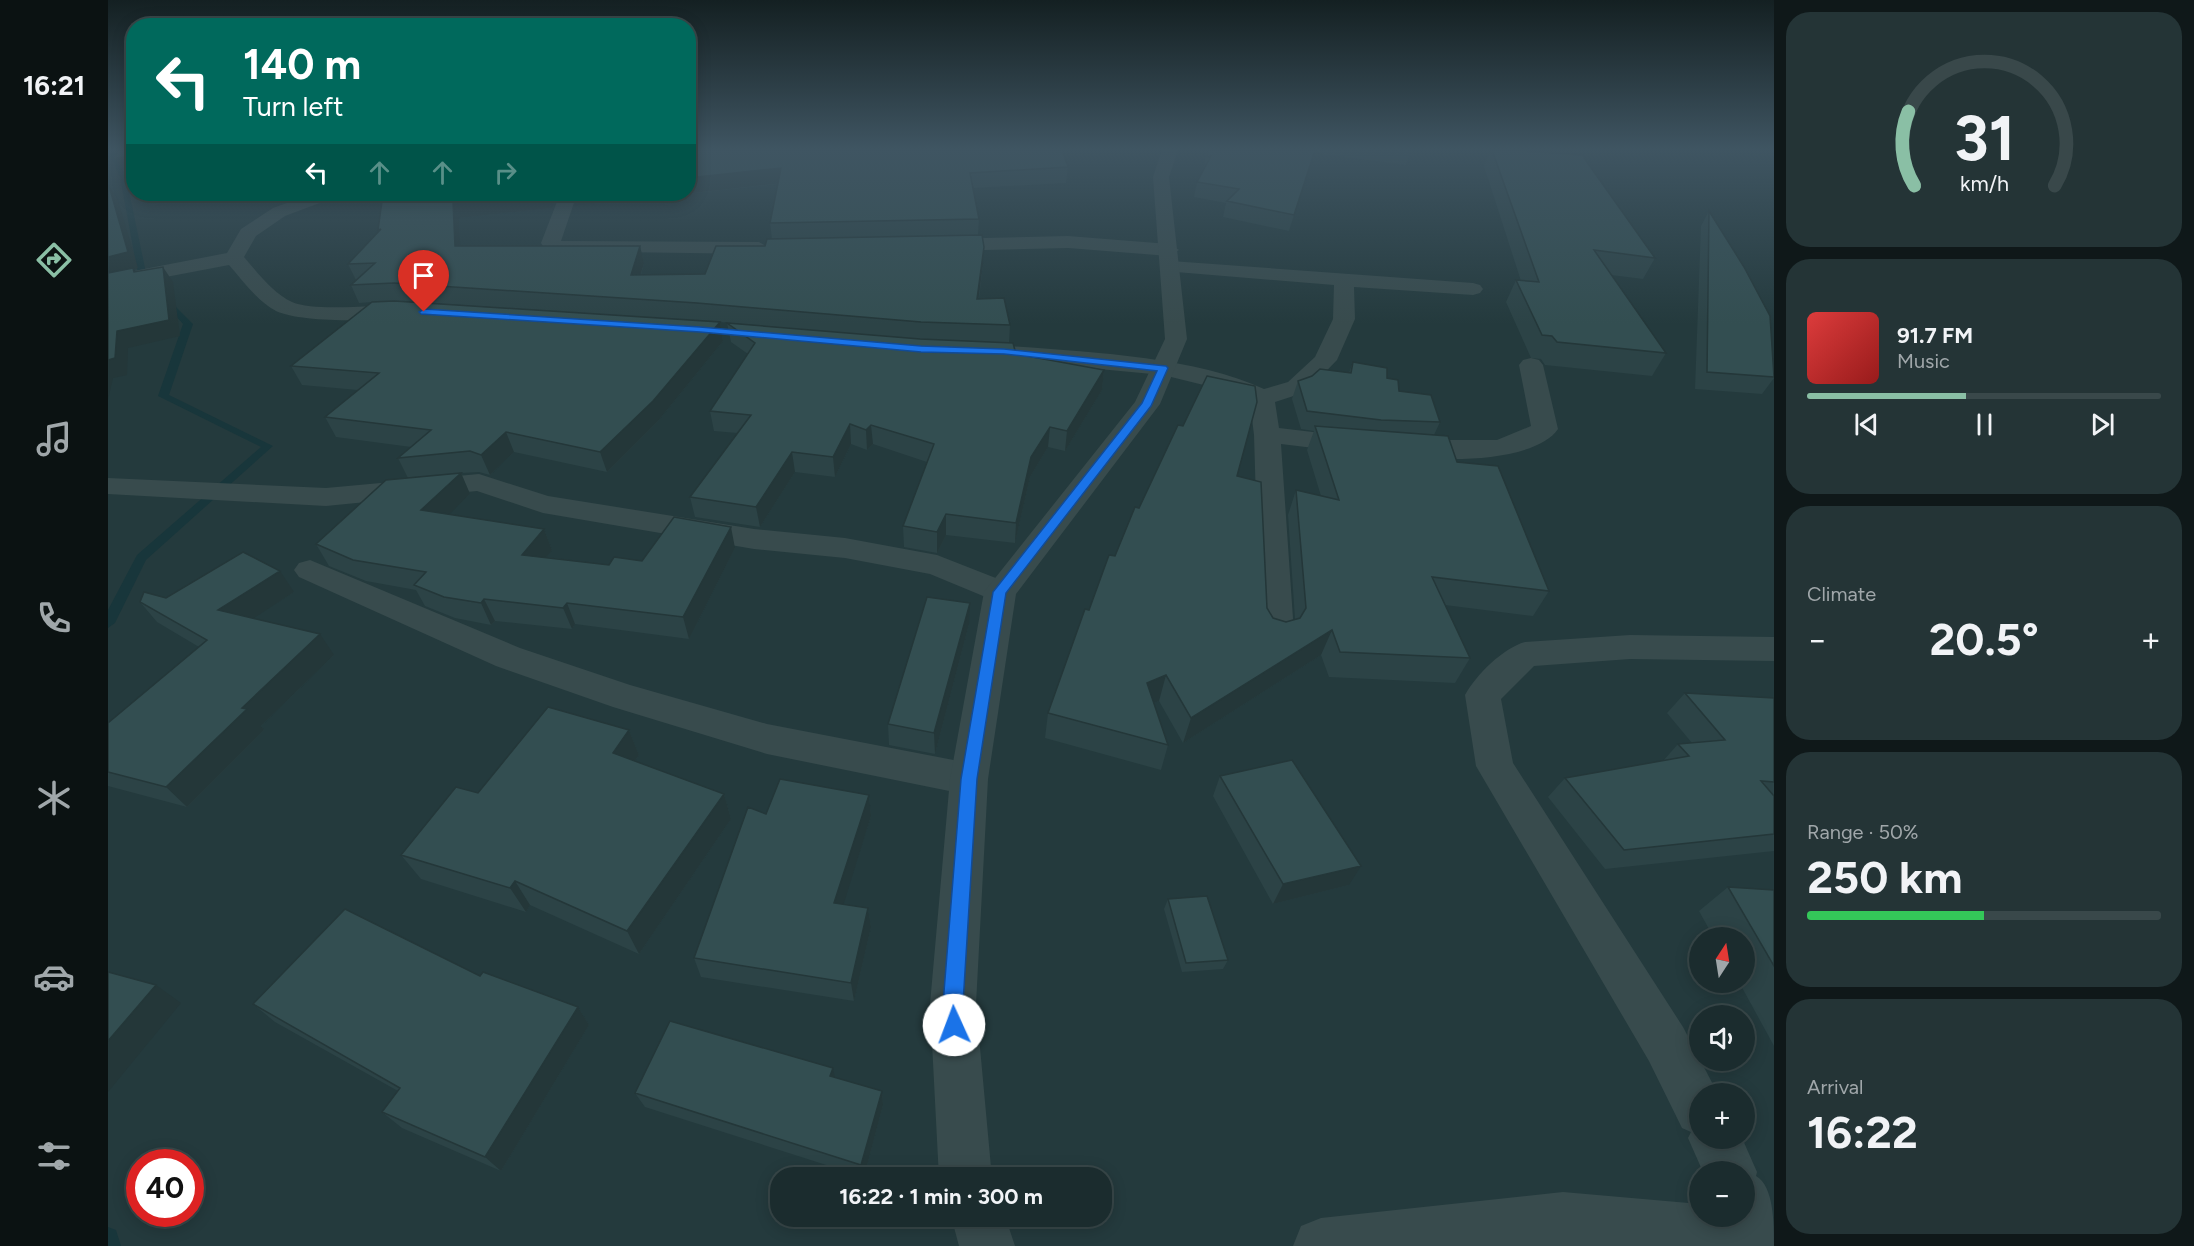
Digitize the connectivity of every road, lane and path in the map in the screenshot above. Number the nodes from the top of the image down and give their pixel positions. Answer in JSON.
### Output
{"nodes":[{"id":1,"x":289,"y":208,"type":"edge"},
{"id":2,"x":563,"y":208,"type":"edge"},
{"id":3,"x":1164,"y":208,"type":"edge"},
{"id":4,"x":921,"y":245,"type":"edge"},
{"id":5,"x":778,"y":248,"type":"edge"},
{"id":6,"x":234,"y":258,"type":"junction"},
{"id":7,"x":1170,"y":259,"type":"junction"},
{"id":8,"x":1344,"y":279,"type":"junction"},
{"id":9,"x":108,"y":282,"type":"edge"},
{"id":10,"x":1473,"y":289,"type":"dead end"},
{"id":11,"x":424,"y":312,"type":"edge"},
{"id":12,"x":945,"y":350,"type":"edge"},
{"id":13,"x":1531,"y":365,"type":"dead end"},
{"id":14,"x":1163,"y":368,"type":"junction"},
{"id":15,"x":1262,"y":398,"type":"junction"},
{"id":16,"x":1267,"y":435,"type":"junction"},
{"id":17,"x":108,"y":486,"type":"edge"},
{"id":18,"x":310,"y":570,"type":"dead end"},
{"id":19,"x":999,"y":592,"type":"junction"},
{"id":20,"x":1278,"y":633,"type":"edge"},
{"id":21,"x":1774,"y":649,"type":"edge"},
{"id":22,"x":969,"y":779,"type":"junction"},
{"id":23,"x":1689,"y":1089,"type":"edge"},
{"id":24,"x":965,"y":1167,"type":"edge"},
{"id":25,"x":1761,"y":1225,"type":"edge"},
{"id":26,"x":981,"y":1227,"type":"edge"},
{"id":27,"x":987,"y":1246,"type":"edge"},
{"id":28,"x":1321,"y":1246,"type":"edge"}],
"edges":[{"from":1,"to":6,"type":"street"},
{"from":2,"to":5,"type":"street"},
{"from":3,"to":7,"type":"street"},
{"from":4,"to":7,"type":"street"},
{"from":6,"to":9,"type":"street"},
{"from":6,"to":11,"type":"street"},
{"from":7,"to":8,"type":"street"},
{"from":7,"to":14,"type":"street"},
{"from":8,"to":10,"type":"street"},
{"from":8,"to":15,"type":"street"},
{"from":12,"to":14,"type":"street"},
{"from":13,"to":16,"type":"street"},
{"from":14,"to":15,"type":"street"},
{"from":14,"to":19,"type":"street"},
{"from":15,"to":16,"type":"street"},
{"from":16,"to":20,"type":"street"},
{"from":17,"to":19,"type":"street"},
{"from":18,"to":22,"type":"street"},
{"from":19,"to":22,"type":"street"},
{"from":21,"to":23,"type":"street"},
{"from":22,"to":24,"type":"street"},
{"from":25,"to":28,"type":"street"},
{"from":26,"to":27,"type":"street"}]}
